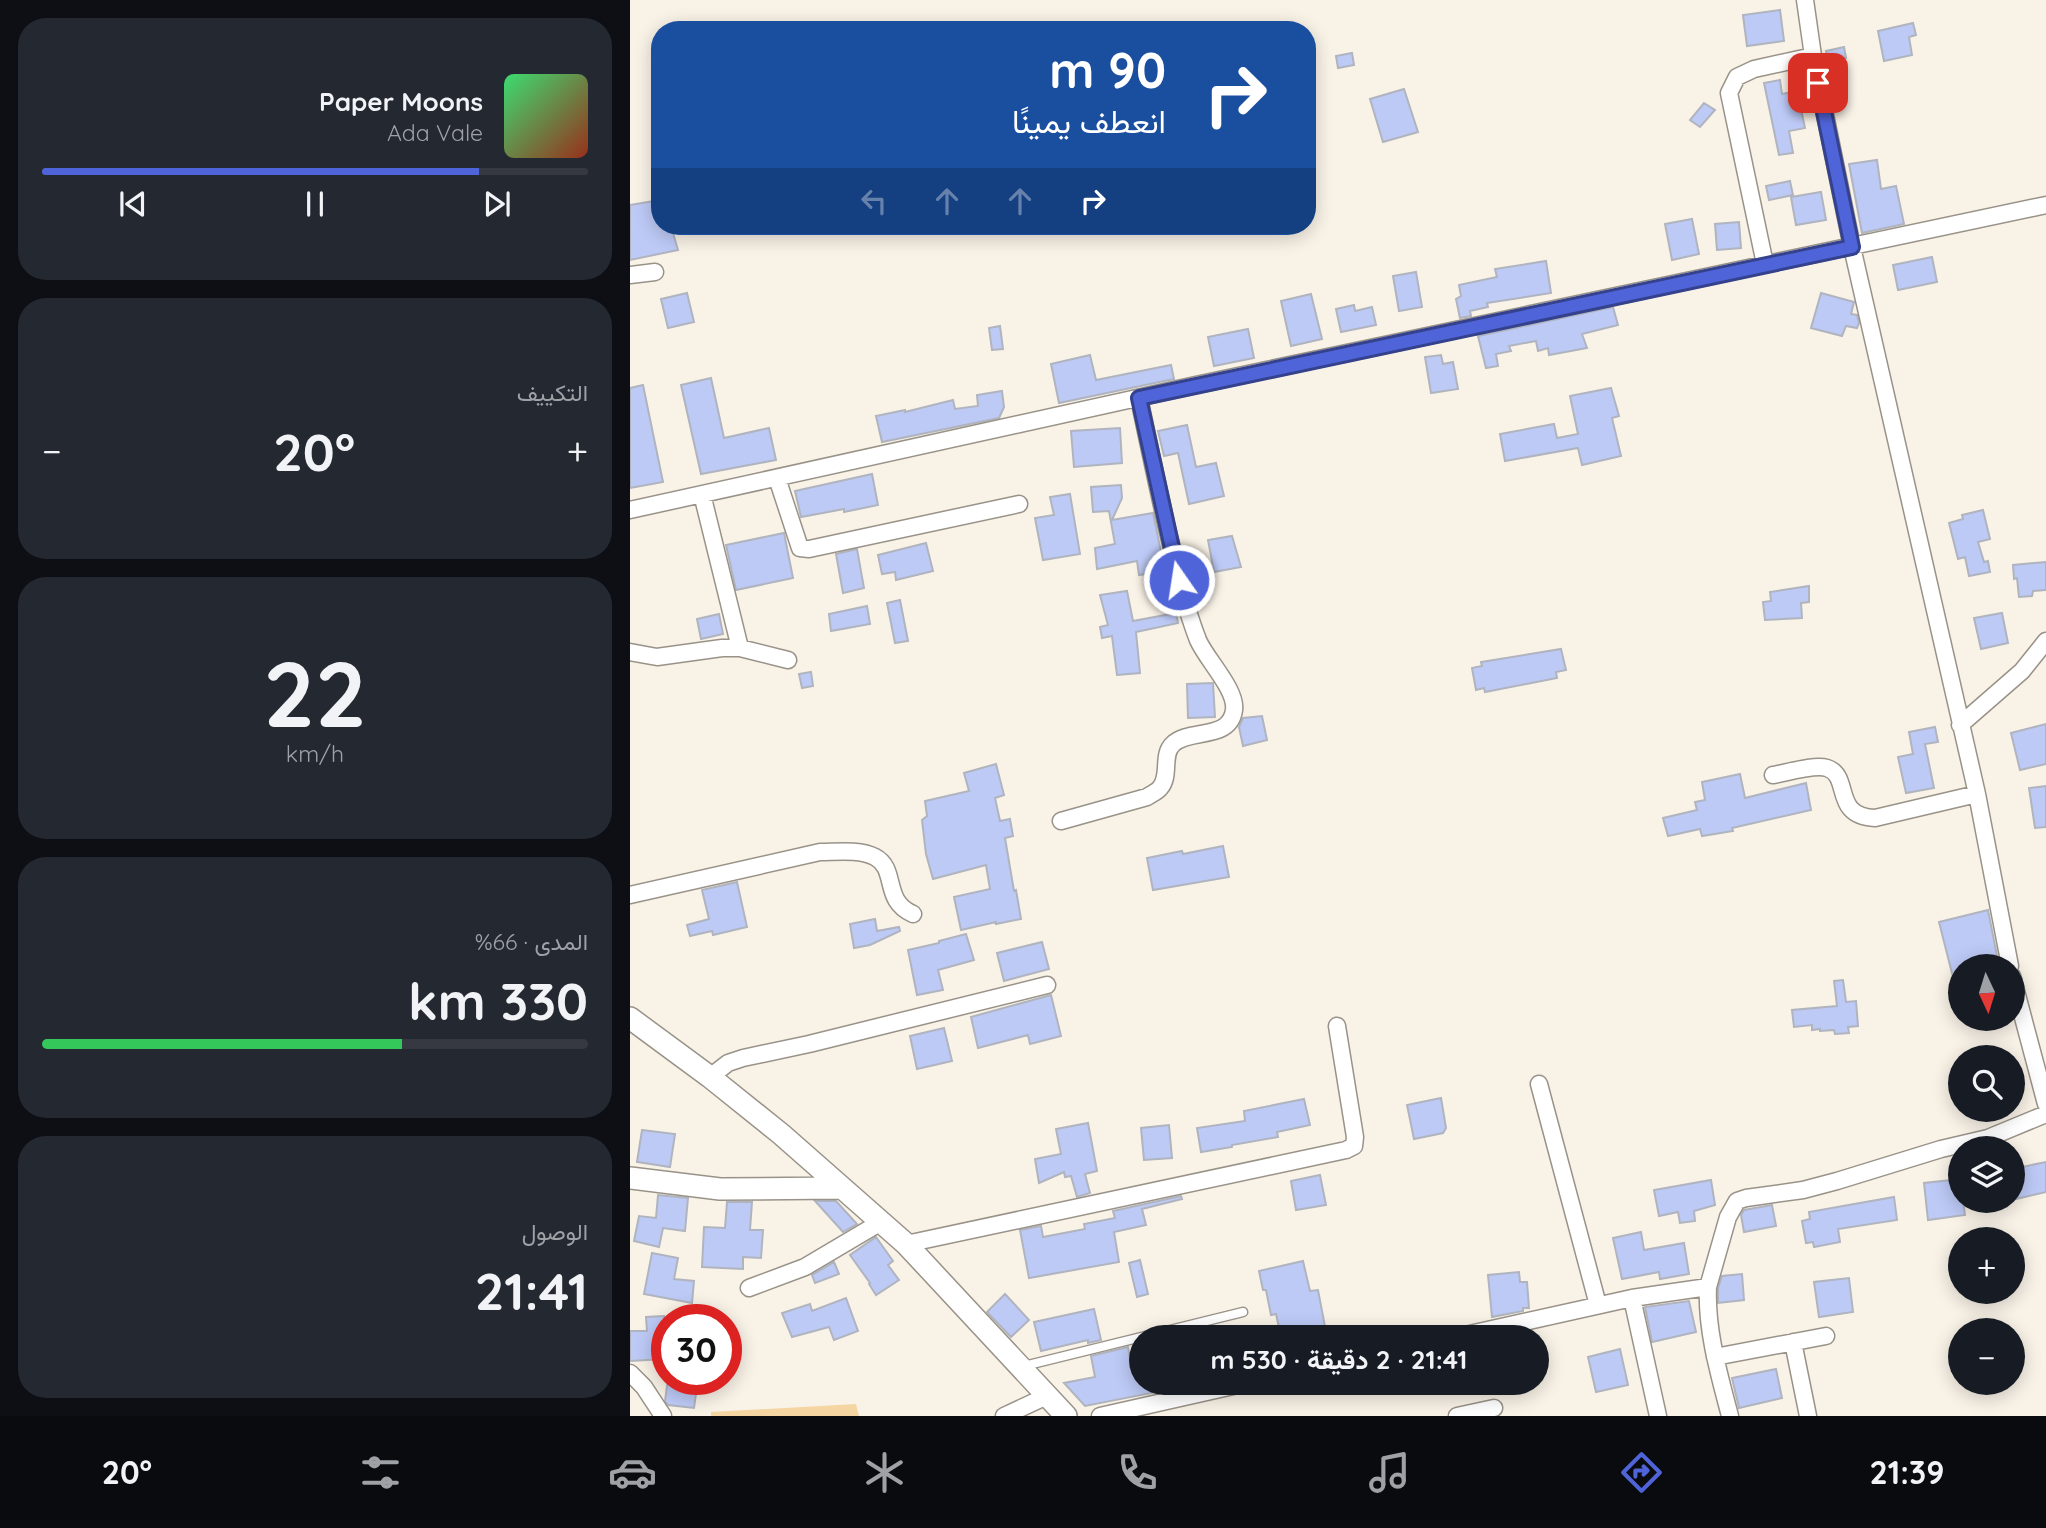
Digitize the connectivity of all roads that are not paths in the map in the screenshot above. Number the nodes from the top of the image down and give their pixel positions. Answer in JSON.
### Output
{"nodes":[{"id":1,"x":1805,"y":0,"type":"edge"},
{"id":2,"x":1813,"y":56,"type":"junction"},
{"id":3,"x":2046,"y":205,"type":"edge"},
{"id":4,"x":1852,"y":247,"type":"junction"},
{"id":5,"x":1765,"y":264,"type":"junction"},
{"id":6,"x":655,"y":272,"type":"dead end"},
{"id":7,"x":630,"y":275,"type":"edge"},
{"id":8,"x":1139,"y":398,"type":"junction"},
{"id":9,"x":777,"y":478,"type":"junction"},
{"id":10,"x":702,"y":494,"type":"junction"},
{"id":11,"x":1019,"y":504,"type":"dead end"},
{"id":12,"x":630,"y":510,"type":"edge"},
{"id":13,"x":2046,"y":641,"type":"edge"},
{"id":14,"x":740,"y":649,"type":"junction"},
{"id":15,"x":630,"y":652,"type":"edge"},
{"id":16,"x":788,"y":660,"type":"dead end"},
{"id":17,"x":1960,"y":725,"type":"junction"},
{"id":18,"x":1773,"y":775,"type":"dead end"},
{"id":19,"x":1977,"y":794,"type":"junction"},
{"id":20,"x":1061,"y":821,"type":"dead end"},
{"id":21,"x":630,"y":895,"type":"edge"},
{"id":22,"x":913,"y":914,"type":"dead end"},
{"id":23,"x":2008,"y":954,"type":"edge"},
{"id":24,"x":1047,"y":985,"type":"dead end"},
{"id":25,"x":630,"y":1018,"type":"edge"},
{"id":26,"x":2025,"y":1025,"type":"edge"},
{"id":27,"x":1337,"y":1026,"type":"dead end"},
{"id":28,"x":710,"y":1077,"type":"junction"},
{"id":29,"x":1539,"y":1084,"type":"dead end"},
{"id":30,"x":2046,"y":1104,"type":"edge"},
{"id":31,"x":2046,"y":1114,"type":"edge"},
{"id":32,"x":630,"y":1178,"type":"edge"},
{"id":33,"x":840,"y":1188,"type":"junction"},
{"id":34,"x":881,"y":1222,"type":"junction"},
{"id":35,"x":906,"y":1244,"type":"junction"},
{"id":36,"x":749,"y":1287,"type":"dead end"},
{"id":37,"x":1708,"y":1287,"type":"junction"},
{"id":38,"x":1632,"y":1298,"type":"junction"},
{"id":39,"x":1598,"y":1305,"type":"junction"},
{"id":40,"x":1243,"y":1312,"type":"dead end"},
{"id":41,"x":1509,"y":1325,"type":"edge"},
{"id":42,"x":1826,"y":1336,"type":"dead end"},
{"id":43,"x":1793,"y":1342,"type":"junction"},
{"id":44,"x":1715,"y":1357,"type":"junction"},
{"id":45,"x":1021,"y":1366,"type":"junction"},
{"id":46,"x":630,"y":1373,"type":"edge"},
{"id":47,"x":1193,"y":1395,"type":"edge"},
{"id":48,"x":1047,"y":1396,"type":"junction"},
{"id":49,"x":1494,"y":1408,"type":"dead end"},
{"id":50,"x":663,"y":1416,"type":"edge"},
{"id":51,"x":1004,"y":1416,"type":"edge"},
{"id":52,"x":1066,"y":1416,"type":"edge"},
{"id":53,"x":1100,"y":1416,"type":"edge"},
{"id":54,"x":1457,"y":1416,"type":"edge"},
{"id":55,"x":1658,"y":1416,"type":"edge"},
{"id":56,"x":1730,"y":1416,"type":"edge"},
{"id":57,"x":1808,"y":1416,"type":"edge"}],
"edges":[{"from":1,"to":2,"type":"street"},
{"from":2,"to":4,"type":"street"},
{"from":2,"to":5,"type":"street"},
{"from":3,"to":4,"type":"street"},
{"from":4,"to":5,"type":"street"},
{"from":4,"to":17,"type":"street"},
{"from":5,"to":8,"type":"street"},
{"from":6,"to":7,"type":"street"},
{"from":8,"to":9,"type":"street"},
{"from":8,"to":20,"type":"street"},
{"from":9,"to":10,"type":"street"},
{"from":9,"to":11,"type":"street"},
{"from":10,"to":12,"type":"street"},
{"from":10,"to":14,"type":"street"},
{"from":13,"to":17,"type":"street"},
{"from":14,"to":15,"type":"street"},
{"from":14,"to":16,"type":"street"},
{"from":17,"to":19,"type":"street"},
{"from":18,"to":19,"type":"street"},
{"from":19,"to":23,"type":"street"},
{"from":21,"to":22,"type":"street"},
{"from":24,"to":28,"type":"street"},
{"from":25,"to":28,"type":"street"},
{"from":26,"to":30,"type":"street"},
{"from":27,"to":35,"type":"street"},
{"from":28,"to":33,"type":"street"},
{"from":29,"to":39,"type":"street"},
{"from":31,"to":37,"type":"street"},
{"from":32,"to":33,"type":"street"},
{"from":33,"to":34,"type":"street"},
{"from":34,"to":35,"type":"street"},
{"from":34,"to":36,"type":"street"},
{"from":35,"to":45,"type":"street"},
{"from":37,"to":38,"type":"street"},
{"from":37,"to":44,"type":"street"},
{"from":38,"to":39,"type":"street"},
{"from":38,"to":55,"type":"street"},
{"from":39,"to":41,"type":"street"},
{"from":40,"to":45,"type":"lane"},
{"from":42,"to":43,"type":"street"},
{"from":43,"to":44,"type":"street"},
{"from":43,"to":57,"type":"street"},
{"from":44,"to":56,"type":"street"},
{"from":45,"to":48,"type":"street"},
{"from":46,"to":50,"type":"street"},
{"from":47,"to":53,"type":"street"},
{"from":48,"to":51,"type":"street"},
{"from":48,"to":52,"type":"street"},
{"from":49,"to":54,"type":"street"}]}
